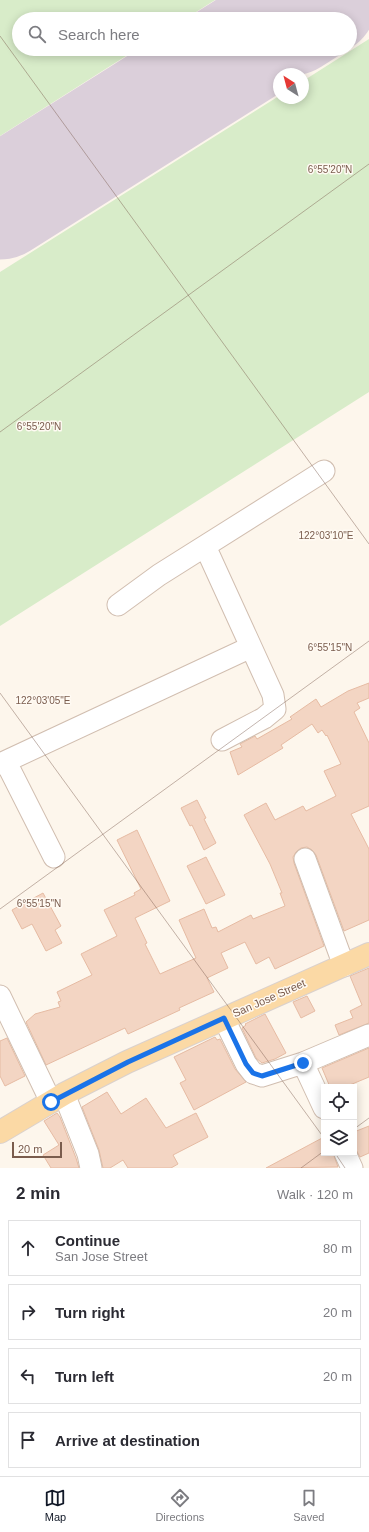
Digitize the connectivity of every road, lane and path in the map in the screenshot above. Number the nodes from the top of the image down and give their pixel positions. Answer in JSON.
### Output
{"nodes":[{"id":1,"x":324,"y":471,"type":"dead end"},
{"id":2,"x":205,"y":546,"type":"junction"},
{"id":3,"x":118,"y":605,"type":"dead end"},
{"id":4,"x":250,"y":647,"type":"junction"},
{"id":5,"x":222,"y":740,"type":"dead end"},
{"id":6,"x":3,"y":763,"type":"edge"},
{"id":7,"x":54,"y":858,"type":"dead end"},
{"id":8,"x":305,"y":859,"type":"dead end"},
{"id":9,"x":369,"y":954,"type":"edge"},
{"id":10,"x":344,"y":966,"type":"junction"},
{"id":11,"x":0,"y":996,"type":"edge"},
{"id":12,"x":224,"y":1018,"type":"junction"},
{"id":13,"x":369,"y":1035,"type":"edge"},
{"id":14,"x":303,"y":1063,"type":"junction"},
{"id":15,"x":58,"y":1098,"type":"junction"},
{"id":16,"x":321,"y":1102,"type":"edge"},
{"id":17,"x":0,"y":1132,"type":"edge"},
{"id":18,"x":346,"y":1156,"type":"edge"},
{"id":19,"x":91,"y":1168,"type":"edge"},
{"id":20,"x":352,"y":1168,"type":"edge"}],
"edges":[{"from":1,"to":2,"type":"street"},
{"from":2,"to":3,"type":"street"},
{"from":2,"to":4,"type":"street"},
{"from":4,"to":5,"type":"street"},
{"from":4,"to":6,"type":"street"},
{"from":6,"to":7,"type":"street"},
{"from":8,"to":10,"type":"street"},
{"from":9,"to":10,"type":"main road","name":"San Jose Street"},
{"from":10,"to":12,"type":"main road","name":"San Jose Street"},
{"from":11,"to":15,"type":"street"},
{"from":12,"to":14,"type":"street"},
{"from":12,"to":15,"type":"main road","name":"San Jose Street"},
{"from":13,"to":14,"type":"street"},
{"from":14,"to":16,"type":"street"},
{"from":15,"to":17,"type":"main road","name":"San Jose Street"},
{"from":15,"to":19,"type":"street"},
{"from":18,"to":20,"type":"street"}]}
